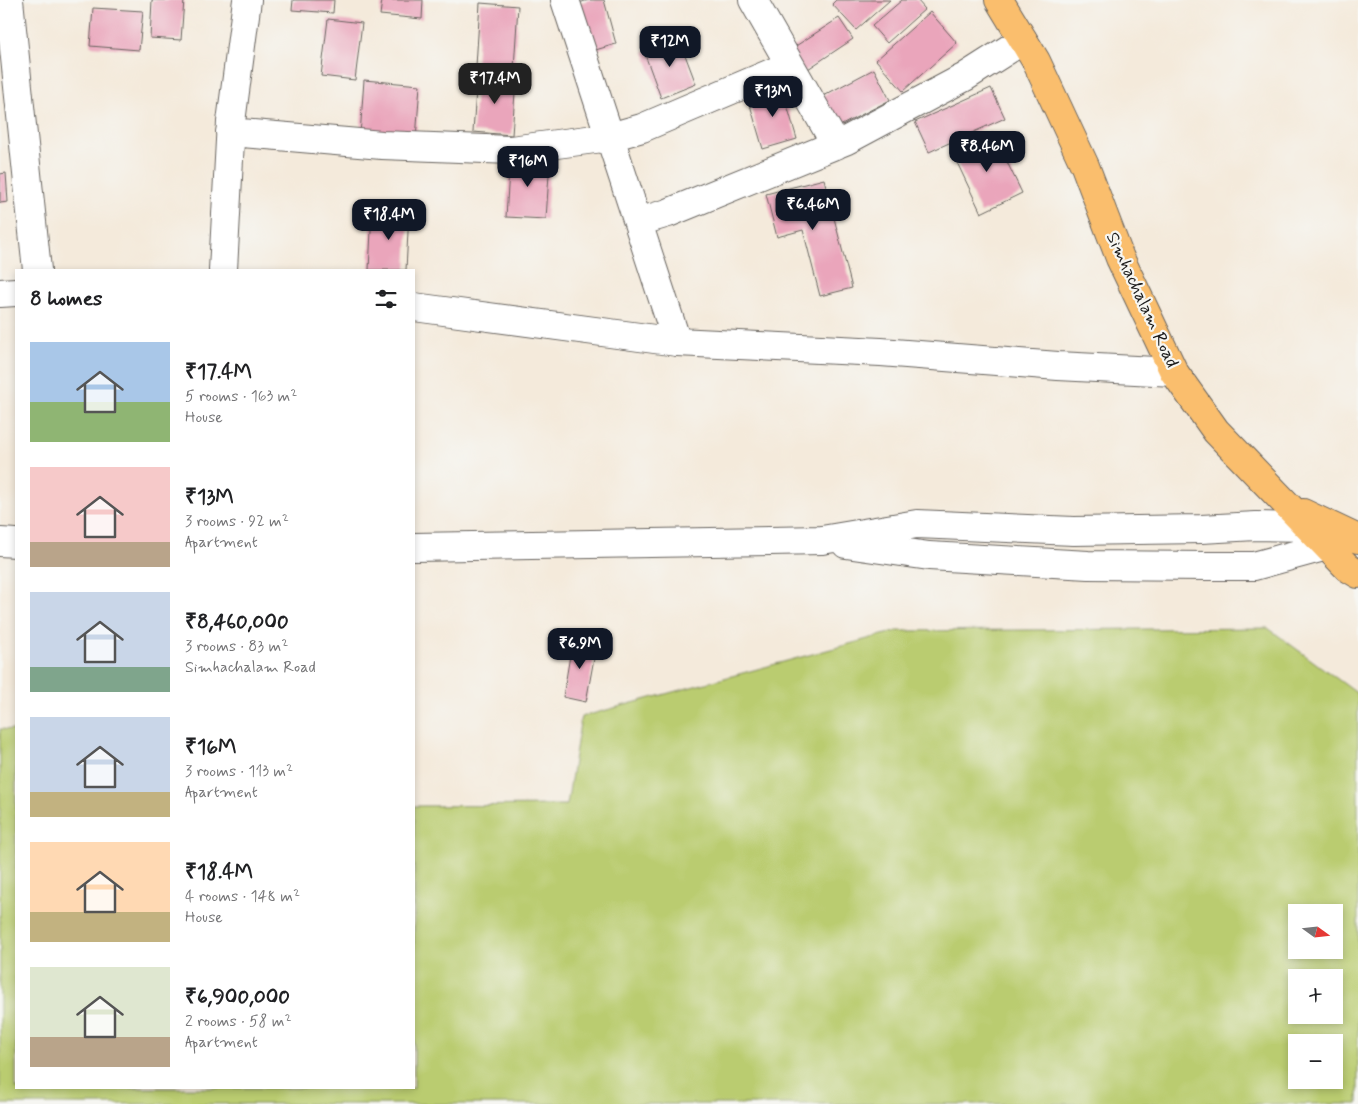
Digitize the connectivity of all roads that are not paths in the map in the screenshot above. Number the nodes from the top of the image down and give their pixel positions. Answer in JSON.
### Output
{"nodes":[{"id":1,"x":9,"y":0,"type":"edge"},
{"id":2,"x":247,"y":0,"type":"edge"},
{"id":3,"x":565,"y":0,"type":"edge"},
{"id":4,"x":753,"y":0,"type":"edge"},
{"id":5,"x":999,"y":0,"type":"edge"},
{"id":6,"x":1023,"y":40,"type":"junction"},
{"id":7,"x":790,"y":65,"type":"junction"},
{"id":8,"x":230,"y":132,"type":"junction"},
{"id":9,"x":610,"y":137,"type":"junction"},
{"id":10,"x":836,"y":145,"type":"junction"},
{"id":11,"x":638,"y":222,"type":"junction"},
{"id":12,"x":37,"y":269,"type":"edge"},
{"id":13,"x":223,"y":269,"type":"edge"},
{"id":14,"x":15,"y":292,"type":"edge"},
{"id":15,"x":0,"y":293,"type":"edge"},
{"id":16,"x":415,"y":308,"type":"edge"},
{"id":17,"x":677,"y":342,"type":"junction"},
{"id":18,"x":1174,"y":372,"type":"junction"},
{"id":19,"x":1287,"y":505,"type":"junction"},
{"id":20,"x":1318,"y":537,"type":"junction"},
{"id":21,"x":1358,"y":539,"type":"edge"},
{"id":22,"x":822,"y":540,"type":"junction"},
{"id":23,"x":0,"y":542,"type":"edge"},
{"id":24,"x":15,"y":543,"type":"edge"},
{"id":25,"x":415,"y":547,"type":"edge"},
{"id":26,"x":1358,"y":574,"type":"edge"}],
"edges":[{"from":1,"to":12,"type":"street"},
{"from":2,"to":8,"type":"street"},
{"from":3,"to":9,"type":"street"},
{"from":4,"to":7,"type":"street"},
{"from":5,"to":6,"type":"main road","name":"Simhachalam Road"},
{"from":6,"to":10,"type":"street"},
{"from":6,"to":18,"type":"main road","name":"Simhachalam Road"},
{"from":7,"to":9,"type":"street"},
{"from":7,"to":10,"type":"street"},
{"from":8,"to":9,"type":"street"},
{"from":8,"to":13,"type":"street"},
{"from":9,"to":11,"type":"street"},
{"from":10,"to":11,"type":"street"},
{"from":11,"to":17,"type":"street"},
{"from":14,"to":15,"type":"street"},
{"from":16,"to":17,"type":"street"},
{"from":17,"to":18,"type":"street"},
{"from":18,"to":19,"type":"main road","name":"Simhachalam Road"},
{"from":19,"to":20,"type":"main road"},
{"from":19,"to":21,"type":"main road","name":"Simhachalam Road"},
{"from":20,"to":22,"type":"street"},
{"from":20,"to":22,"type":"street"},
{"from":20,"to":26,"type":"main road"},
{"from":22,"to":25,"type":"street"},
{"from":23,"to":24,"type":"street"}]}
